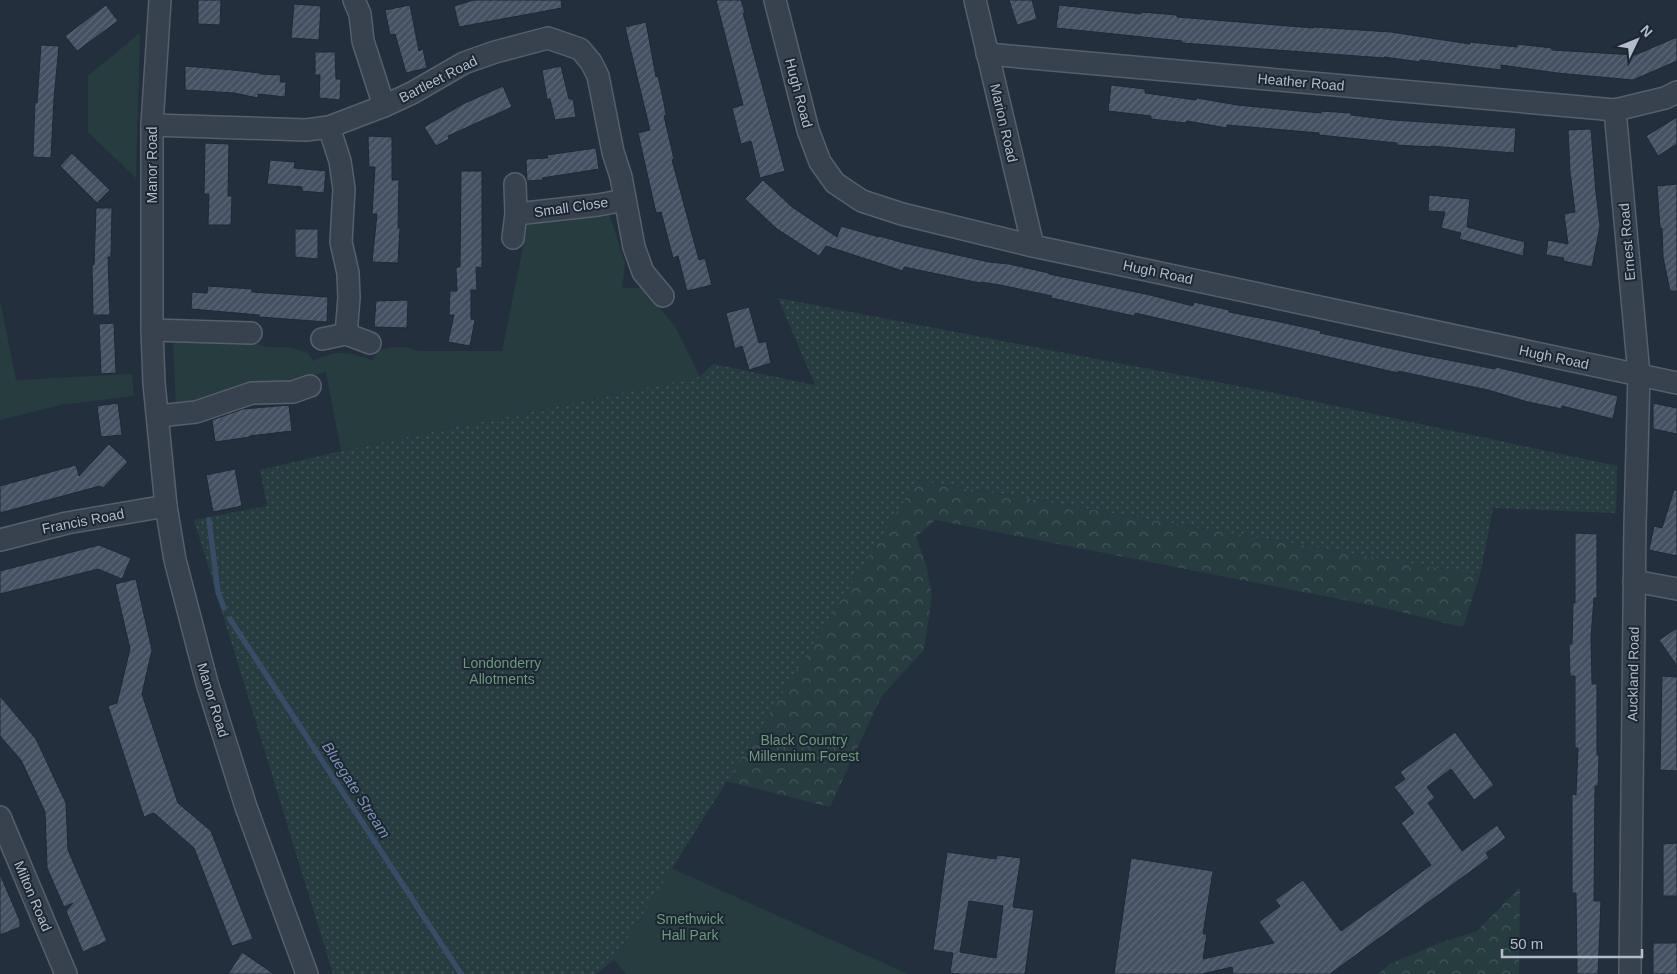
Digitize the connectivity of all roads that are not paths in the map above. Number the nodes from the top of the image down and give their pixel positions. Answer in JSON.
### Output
{"nodes":[{"id":1,"x":160,"y":0,"type":"edge"},
{"id":2,"x":354,"y":0,"type":"edge"},
{"id":3,"x":775,"y":0,"type":"edge"},
{"id":4,"x":975,"y":0,"type":"edge"},
{"id":5,"x":987,"y":54,"type":"junction"},
{"id":6,"x":1677,"y":92,"type":"edge"},
{"id":7,"x":384,"y":106,"type":"junction"},
{"id":8,"x":1615,"y":110,"type":"junction"},
{"id":9,"x":152,"y":125,"type":"junction"},
{"id":10,"x":330,"y":127,"type":"junction"},
{"id":11,"x":515,"y":184,"type":"dead end"},
{"id":12,"x":625,"y":200,"type":"junction"},
{"id":13,"x":516,"y":214,"type":"junction"},
{"id":14,"x":513,"y":238,"type":"dead end"},
{"id":15,"x":1033,"y":246,"type":"junction"},
{"id":16,"x":663,"y":296,"type":"dead end"},
{"id":17,"x":152,"y":330,"type":"junction"},
{"id":18,"x":250,"y":333,"type":"dead end"},
{"id":19,"x":346,"y":334,"type":"junction"},
{"id":20,"x":322,"y":339,"type":"dead end"},
{"id":21,"x":370,"y":343,"type":"dead end"},
{"id":22,"x":1639,"y":375,"type":"junction"},
{"id":23,"x":1677,"y":383,"type":"edge"},
{"id":24,"x":310,"y":386,"type":"dead end"},
{"id":25,"x":158,"y":416,"type":"junction"},
{"id":26,"x":166,"y":506,"type":"junction"},
{"id":27,"x":0,"y":540,"type":"edge"},
{"id":28,"x":1634,"y":580,"type":"junction"},
{"id":29,"x":1677,"y":589,"type":"edge"},
{"id":30,"x":0,"y":817,"type":"edge"},
{"id":31,"x":66,"y":974,"type":"edge"},
{"id":32,"x":307,"y":974,"type":"edge"},
{"id":33,"x":1630,"y":974,"type":"edge"}],
"edges":[{"from":1,"to":9,"type":"street","name":"Manor Road"},
{"from":2,"to":7,"type":"street"},
{"from":3,"to":15,"type":"street","name":"Hugh Road"},
{"from":4,"to":5,"type":"street","name":"Marion Road"},
{"from":5,"to":8,"type":"street","name":"Heather Road"},
{"from":5,"to":15,"type":"street","name":"Marion Road"},
{"from":6,"to":8,"type":"street","name":"Heather Road"},
{"from":7,"to":10,"type":"street","name":"Bartleet Road"},
{"from":7,"to":12,"type":"street","name":"Bartleet Road"},
{"from":8,"to":22,"type":"street","name":"Ernest Road"},
{"from":9,"to":10,"type":"street","name":"Bartleet Road"},
{"from":9,"to":17,"type":"street","name":"Manor Road"},
{"from":10,"to":19,"type":"street"},
{"from":11,"to":13,"type":"street","name":"Small Close"},
{"from":12,"to":13,"type":"street","name":"Small Close"},
{"from":12,"to":16,"type":"street","name":"Bartleet Road"},
{"from":13,"to":14,"type":"street","name":"Small Close"},
{"from":15,"to":22,"type":"street","name":"Hugh Road"},
{"from":17,"to":18,"type":"street"},
{"from":17,"to":25,"type":"street","name":"Manor Road"},
{"from":19,"to":20,"type":"street"},
{"from":19,"to":21,"type":"street"},
{"from":22,"to":23,"type":"street","name":"Hugh Road"},
{"from":22,"to":28,"type":"street","name":"Auckland Road"},
{"from":24,"to":25,"type":"street"},
{"from":25,"to":26,"type":"street","name":"Manor Road"},
{"from":26,"to":27,"type":"street","name":"Francis Road"},
{"from":26,"to":32,"type":"street","name":"Manor Road"},
{"from":28,"to":29,"type":"street"},
{"from":28,"to":33,"type":"street","name":"Auckland Road"},
{"from":30,"to":31,"type":"street","name":"Milton Road"}]}
